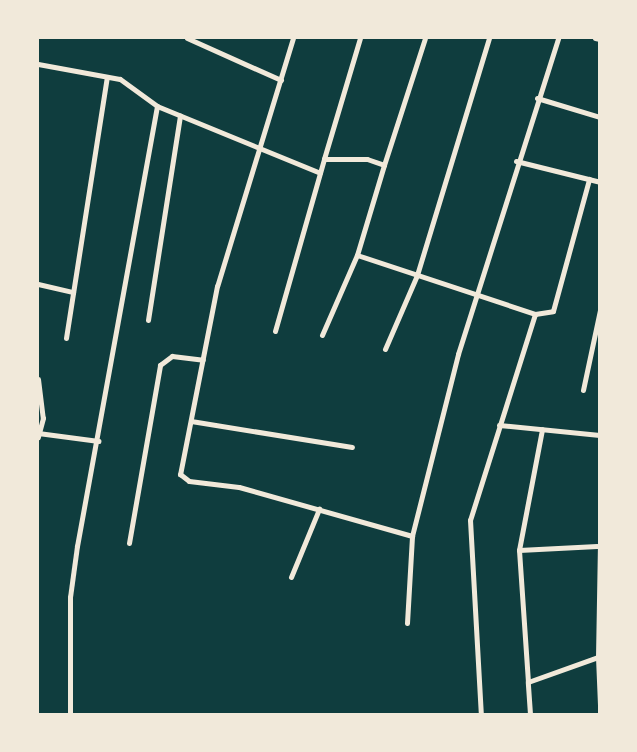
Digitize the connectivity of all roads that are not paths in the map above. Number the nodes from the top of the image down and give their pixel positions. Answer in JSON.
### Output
{"nodes":[{"id":1,"x":187,"y":38,"type":"edge"},
{"id":2,"x":293,"y":38,"type":"edge"},
{"id":3,"x":360,"y":38,"type":"edge"},
{"id":4,"x":425,"y":38,"type":"edge"},
{"id":5,"x":489,"y":38,"type":"edge"},
{"id":6,"x":558,"y":38,"type":"edge"},
{"id":7,"x":595,"y":38,"type":"edge"},
{"id":8,"x":600,"y":39,"type":"edge"},
{"id":9,"x":38,"y":64,"type":"edge"},
{"id":10,"x":107,"y":77,"type":"junction"},
{"id":11,"x":281,"y":80,"type":"junction"},
{"id":12,"x":537,"y":98,"type":"junction"},
{"id":13,"x":157,"y":106,"type":"junction"},
{"id":14,"x":180,"y":115,"type":"junction"},
{"id":15,"x":600,"y":117,"type":"edge"},
{"id":16,"x":260,"y":148,"type":"junction"},
{"id":17,"x":324,"y":159,"type":"junction"},
{"id":18,"x":516,"y":162,"type":"junction"},
{"id":19,"x":384,"y":165,"type":"junction"},
{"id":20,"x":320,"y":173,"type":"junction"},
{"id":21,"x":589,"y":179,"type":"junction"},
{"id":22,"x":600,"y":182,"type":"edge"},
{"id":23,"x":357,"y":255,"type":"junction"},
{"id":24,"x":417,"y":275,"type":"junction"},
{"id":25,"x":38,"y":284,"type":"edge"},
{"id":26,"x":73,"y":292,"type":"junction"},
{"id":27,"x":475,"y":295,"type":"junction"},
{"id":28,"x":600,"y":310,"type":"edge"},
{"id":29,"x":535,"y":314,"type":"junction"},
{"id":30,"x":148,"y":320,"type":"dead end"},
{"id":31,"x":275,"y":331,"type":"dead end"},
{"id":32,"x":322,"y":335,"type":"dead end"},
{"id":33,"x":66,"y":338,"type":"dead end"},
{"id":34,"x":385,"y":349,"type":"dead end"},
{"id":35,"x":203,"y":360,"type":"junction"},
{"id":36,"x":38,"y":379,"type":"edge"},
{"id":37,"x":583,"y":390,"type":"dead end"},
{"id":38,"x":191,"y":421,"type":"junction"},
{"id":39,"x":499,"y":425,"type":"junction"},
{"id":40,"x":542,"y":429,"type":"junction"},
{"id":41,"x":38,"y":434,"type":"edge"},
{"id":42,"x":600,"y":435,"type":"edge"},
{"id":43,"x":98,"y":441,"type":"junction"},
{"id":44,"x":352,"y":447,"type":"dead end"},
{"id":45,"x":318,"y":509,"type":"junction"},
{"id":46,"x":412,"y":536,"type":"junction"},
{"id":47,"x":600,"y":539,"type":"edge"},
{"id":48,"x":130,"y":543,"type":"dead end"},
{"id":49,"x":597,"y":546,"type":"junction"},
{"id":50,"x":519,"y":550,"type":"junction"},
{"id":51,"x":291,"y":578,"type":"dead end"},
{"id":52,"x":407,"y":623,"type":"dead end"},
{"id":53,"x":598,"y":657,"type":"junction"},
{"id":54,"x":528,"y":682,"type":"junction"},
{"id":55,"x":600,"y":705,"type":"edge"},
{"id":56,"x":70,"y":714,"type":"edge"},
{"id":57,"x":481,"y":714,"type":"edge"},
{"id":58,"x":530,"y":714,"type":"edge"}],
"edges":[{"from":1,"to":11,"type":"street"},
{"from":2,"to":11,"type":"street"},
{"from":3,"to":17,"type":"street"},
{"from":4,"to":19,"type":"street"},
{"from":5,"to":24,"type":"street"},
{"from":6,"to":12,"type":"street"},
{"from":7,"to":8,"type":"street"},
{"from":9,"to":10,"type":"street"},
{"from":10,"to":13,"type":"street"},
{"from":10,"to":26,"type":"street"},
{"from":11,"to":16,"type":"street"},
{"from":12,"to":15,"type":"street"},
{"from":12,"to":18,"type":"street"},
{"from":13,"to":14,"type":"street"},
{"from":13,"to":43,"type":"street"},
{"from":14,"to":16,"type":"street"},
{"from":14,"to":30,"type":"street"},
{"from":16,"to":20,"type":"street"},
{"from":16,"to":35,"type":"street"},
{"from":17,"to":19,"type":"street"},
{"from":17,"to":20,"type":"street"},
{"from":18,"to":21,"type":"street"},
{"from":18,"to":27,"type":"street"},
{"from":19,"to":23,"type":"street"},
{"from":20,"to":31,"type":"street"},
{"from":21,"to":22,"type":"street"},
{"from":21,"to":29,"type":"street"},
{"from":23,"to":24,"type":"street"},
{"from":23,"to":32,"type":"street"},
{"from":24,"to":27,"type":"street"},
{"from":24,"to":34,"type":"street"},
{"from":25,"to":26,"type":"street"},
{"from":26,"to":33,"type":"street"},
{"from":27,"to":29,"type":"street"},
{"from":27,"to":46,"type":"street"},
{"from":28,"to":37,"type":"street"},
{"from":29,"to":39,"type":"street"},
{"from":35,"to":38,"type":"street"},
{"from":35,"to":48,"type":"street"},
{"from":36,"to":41,"type":"street"},
{"from":38,"to":44,"type":"street"},
{"from":38,"to":45,"type":"street"},
{"from":39,"to":40,"type":"street"},
{"from":39,"to":57,"type":"street"},
{"from":40,"to":42,"type":"street"},
{"from":40,"to":50,"type":"street"},
{"from":41,"to":43,"type":"street"},
{"from":43,"to":56,"type":"street"},
{"from":45,"to":46,"type":"street"},
{"from":45,"to":51,"type":"street"},
{"from":46,"to":52,"type":"street"},
{"from":47,"to":49,"type":"street"},
{"from":49,"to":50,"type":"street"},
{"from":49,"to":53,"type":"street"},
{"from":50,"to":54,"type":"street"},
{"from":53,"to":54,"type":"street"},
{"from":53,"to":55,"type":"street"},
{"from":54,"to":58,"type":"street"}]}
